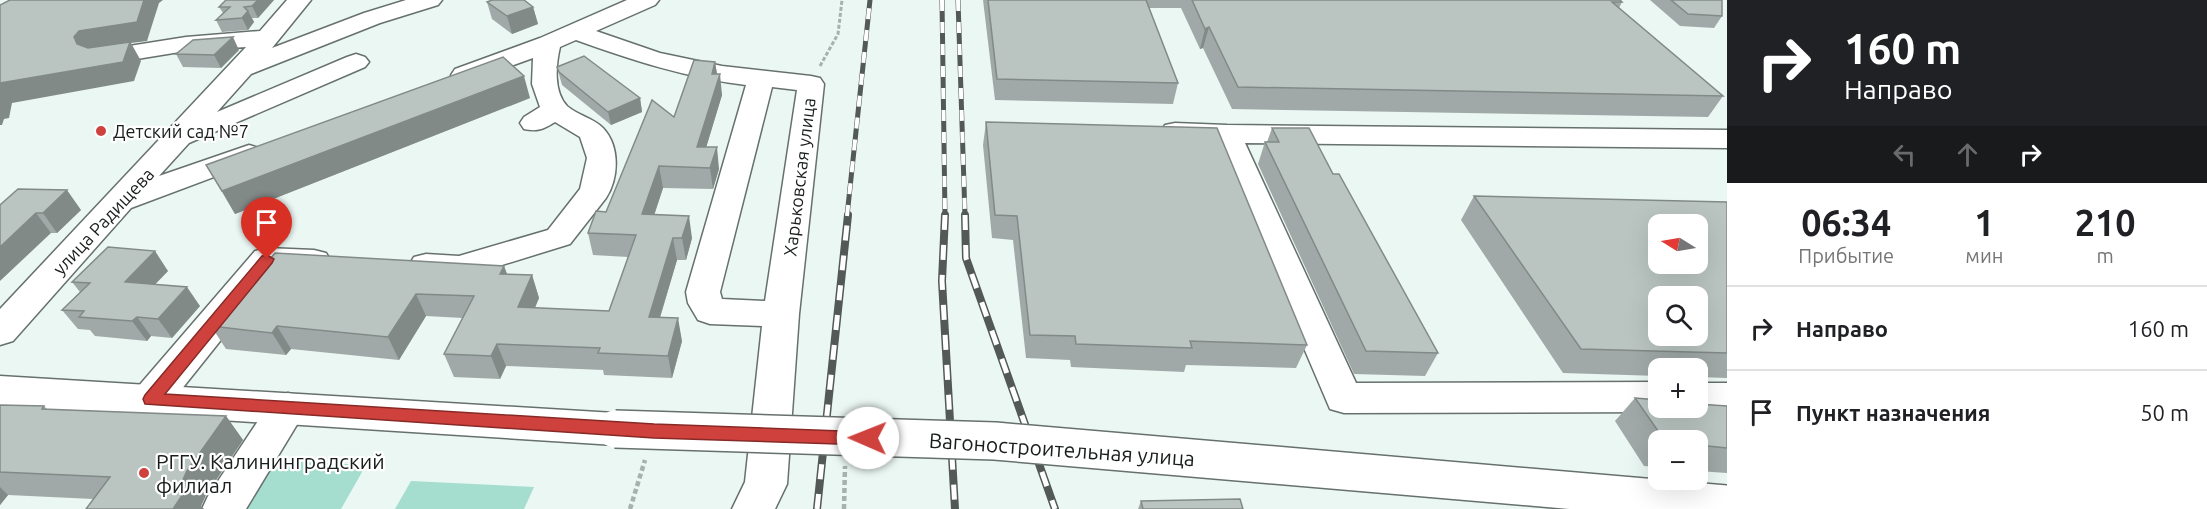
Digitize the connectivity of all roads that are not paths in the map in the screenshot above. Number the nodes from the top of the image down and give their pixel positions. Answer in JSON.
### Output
{"nodes":[{"id":1,"x":299,"y":0,"type":"edge"},
{"id":2,"x":430,"y":0,"type":"edge"},
{"id":3,"x":647,"y":0,"type":"edge"},
{"id":4,"x":575,"y":32,"type":"junction"},
{"id":5,"x":265,"y":38,"type":"junction"},
{"id":6,"x":549,"y":43,"type":"junction"},
{"id":7,"x":100,"y":57,"type":"edge"},
{"id":8,"x":356,"y":62,"type":"dead end"},
{"id":9,"x":241,"y":69,"type":"junction"},
{"id":10,"x":761,"y":79,"type":"junction"},
{"id":11,"x":436,"y":85,"type":"edge"},
{"id":12,"x":1152,"y":130,"type":"edge"},
{"id":13,"x":1227,"y":134,"type":"junction"},
{"id":14,"x":1727,"y":139,"type":"edge"},
{"id":15,"x":177,"y":140,"type":"junction"},
{"id":16,"x":268,"y":147,"type":"edge"},
{"id":17,"x":121,"y":201,"type":"junction"},
{"id":18,"x":343,"y":262,"type":"edge"},
{"id":19,"x":393,"y":264,"type":"edge"},
{"id":20,"x":781,"y":314,"type":"junction"},
{"id":21,"x":0,"y":332,"type":"edge"},
{"id":22,"x":0,"y":391,"type":"edge"},
{"id":23,"x":1648,"y":398,"type":"edge"},
{"id":24,"x":1708,"y":398,"type":"edge"},
{"id":25,"x":1727,"y":398,"type":"edge"},
{"id":26,"x":151,"y":399,"type":"junction"},
{"id":27,"x":288,"y":408,"type":"junction"},
{"id":28,"x":1727,"y":504,"type":"edge"},
{"id":29,"x":223,"y":509,"type":"edge"},
{"id":30,"x":753,"y":509,"type":"edge"}],
"edges":[{"from":1,"to":5,"type":"street","name":"улица Радищева"},
{"from":2,"to":9,"type":"street"},
{"from":3,"to":4,"type":"street"},
{"from":4,"to":6,"type":"street"},
{"from":4,"to":10,"type":"street","name":"Харьковская улица"},
{"from":5,"to":7,"type":"street"},
{"from":5,"to":9,"type":"street","name":"улица Радищева"},
{"from":6,"to":11,"type":"street"},
{"from":6,"to":19,"type":"street"},
{"from":8,"to":15,"type":"street"},
{"from":9,"to":15,"type":"street","name":"улица Радищева"},
{"from":10,"to":20,"type":"street","name":"Харьковская улица"},
{"from":10,"to":20,"type":"street"},
{"from":12,"to":13,"type":"street"},
{"from":13,"to":14,"type":"street"},
{"from":13,"to":23,"type":"street"},
{"from":15,"to":17,"type":"street","name":"улица Радищева"},
{"from":16,"to":17,"type":"street"},
{"from":17,"to":21,"type":"street","name":"улица Радищева"},
{"from":18,"to":26,"type":"street"},
{"from":20,"to":30,"type":"street","name":"Харьковская улица"},
{"from":22,"to":26,"type":"street","name":"Вагоностроительная улица"},
{"from":24,"to":25,"type":"street"},
{"from":26,"to":27,"type":"street","name":"Вагоностроительная улица"},
{"from":27,"to":28,"type":"street","name":"Вагоностроительная улица","bridge":true},
{"from":27,"to":29,"type":"street"}]}
